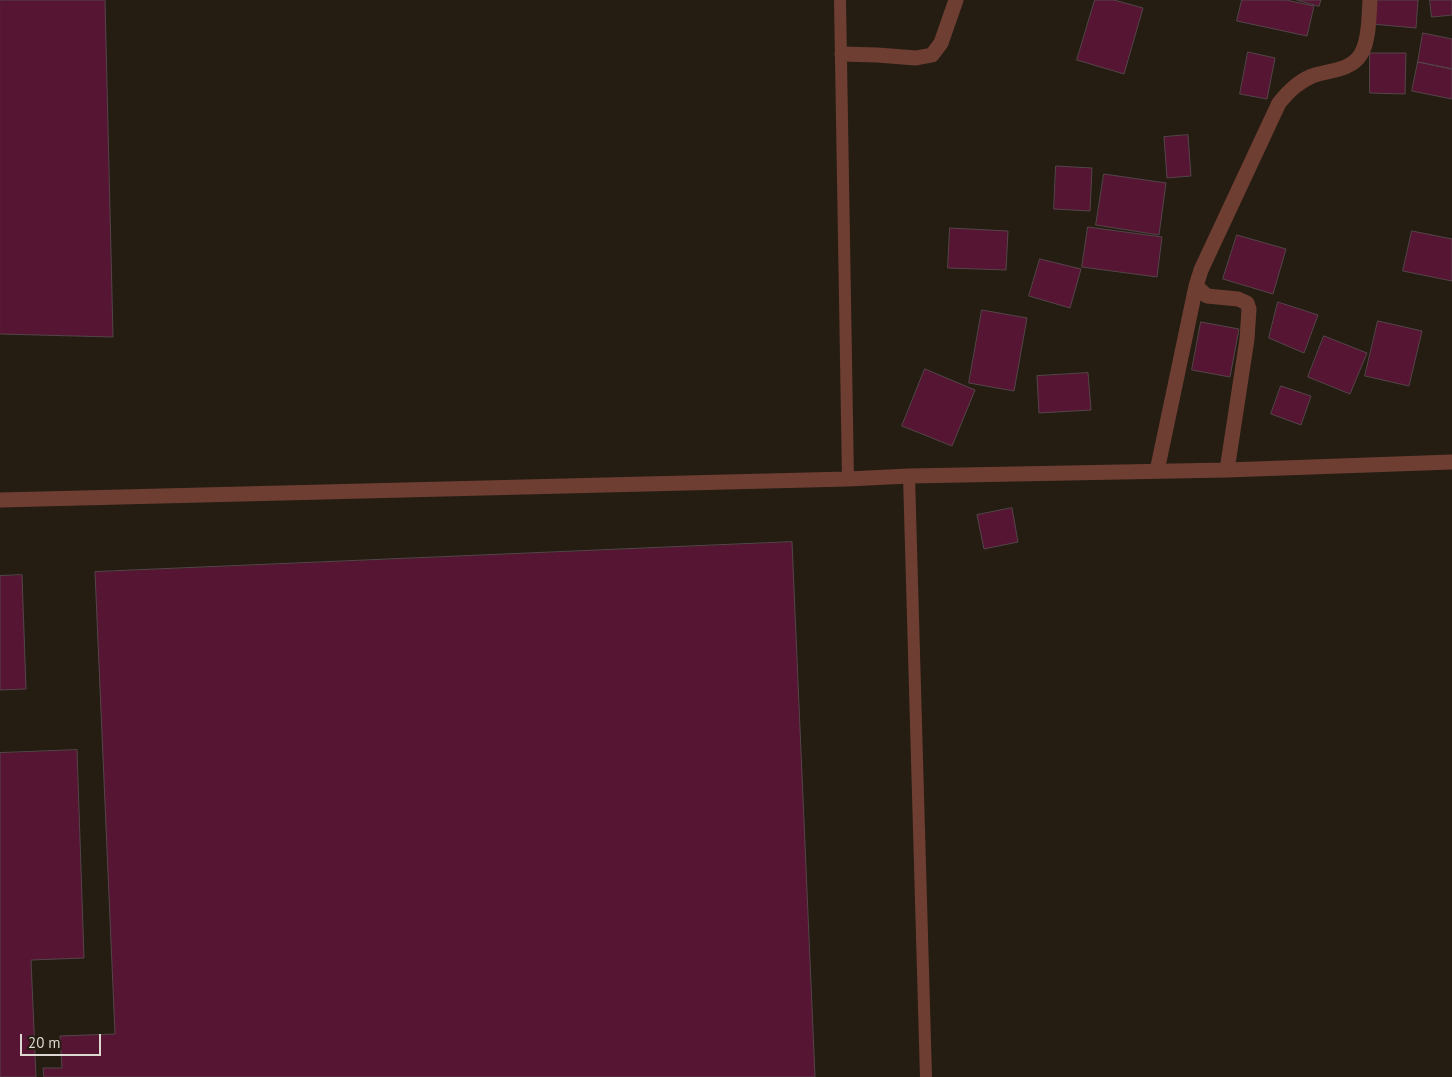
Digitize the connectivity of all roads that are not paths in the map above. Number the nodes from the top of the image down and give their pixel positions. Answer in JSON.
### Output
{"nodes":[{"id":1,"x":840,"y":0,"type":"edge"},
{"id":2,"x":956,"y":0,"type":"edge"},
{"id":3,"x":1370,"y":0,"type":"edge"},
{"id":4,"x":842,"y":54,"type":"junction"},
{"id":5,"x":1196,"y":286,"type":"junction"},
{"id":6,"x":1452,"y":462,"type":"edge"},
{"id":7,"x":1227,"y":470,"type":"junction"},
{"id":8,"x":1157,"y":471,"type":"junction"},
{"id":9,"x":909,"y":476,"type":"junction"},
{"id":10,"x":848,"y":479,"type":"junction"},
{"id":11,"x":0,"y":500,"type":"edge"},
{"id":12,"x":926,"y":1077,"type":"edge"}],
"edges":[{"from":1,"to":4,"type":"lane"},
{"from":2,"to":4,"type":"street"},
{"from":3,"to":5,"type":"street"},
{"from":4,"to":10,"type":"lane"},
{"from":5,"to":7,"type":"street"},
{"from":5,"to":8,"type":"street"},
{"from":6,"to":7,"type":"street"},
{"from":7,"to":8,"type":"street"},
{"from":8,"to":9,"type":"street"},
{"from":9,"to":10,"type":"street"},
{"from":9,"to":12,"type":"lane"},
{"from":10,"to":11,"type":"street"}]}
